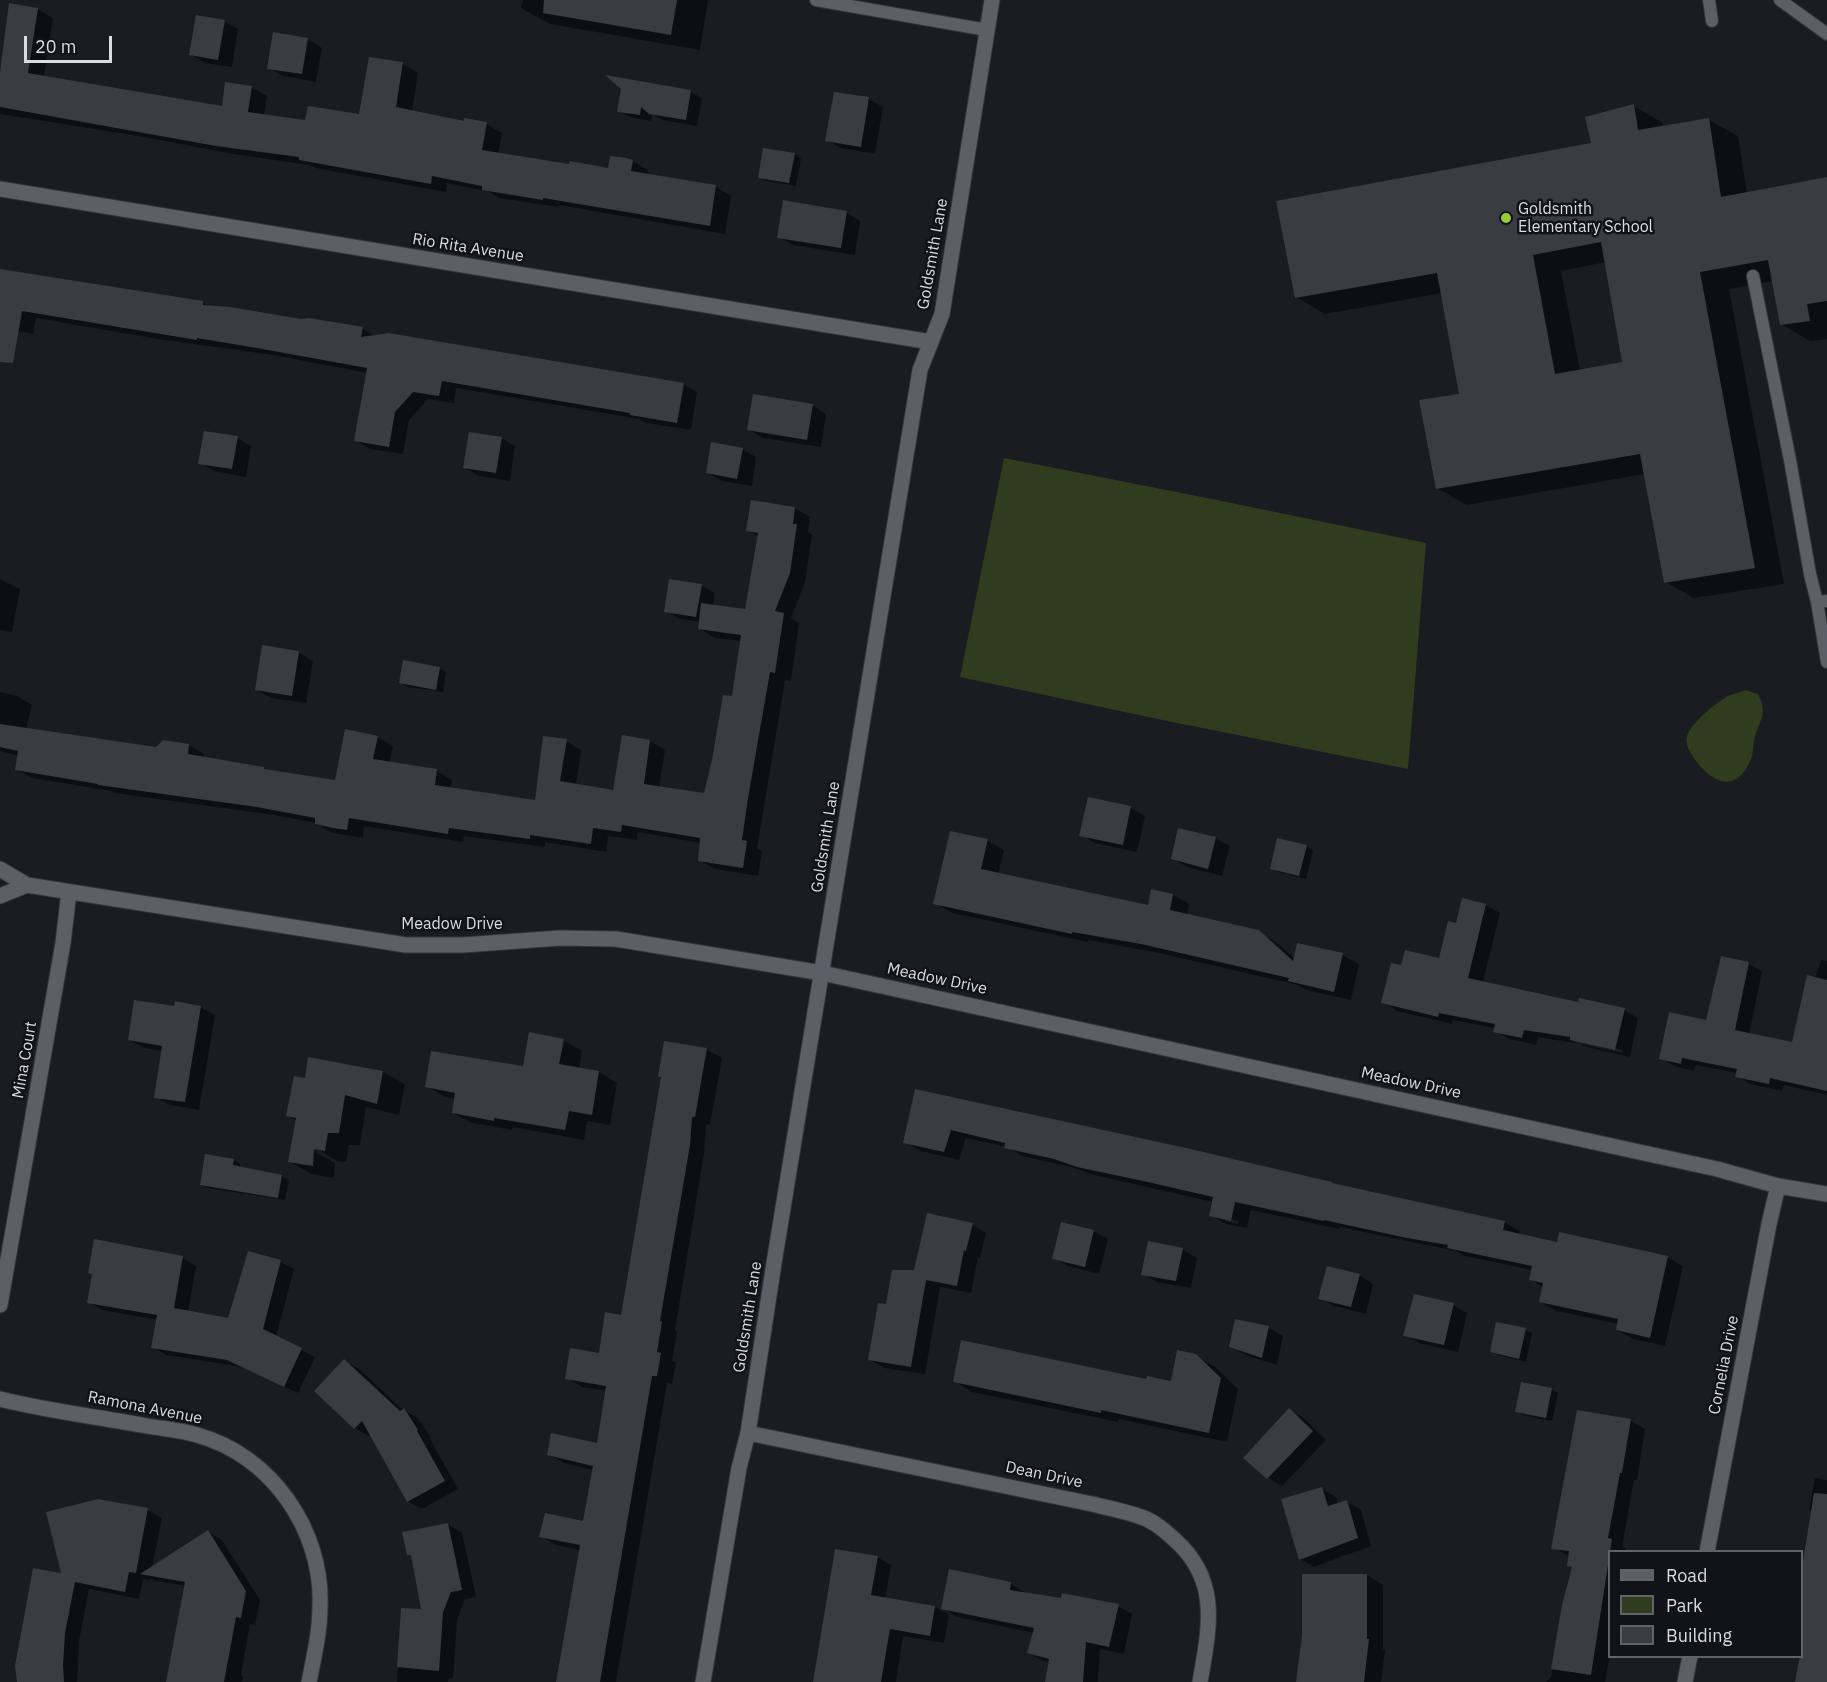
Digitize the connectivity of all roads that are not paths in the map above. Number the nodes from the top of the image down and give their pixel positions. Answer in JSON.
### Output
{"nodes":[{"id":1,"x":816,"y":0,"type":"edge"},
{"id":2,"x":992,"y":0,"type":"edge"},
{"id":3,"x":1709,"y":0,"type":"edge"},
{"id":4,"x":1780,"y":0,"type":"edge"},
{"id":5,"x":1712,"y":21,"type":"dead end"},
{"id":6,"x":987,"y":30,"type":"junction"},
{"id":7,"x":1827,"y":34,"type":"edge"},
{"id":8,"x":0,"y":189,"type":"edge"},
{"id":9,"x":1753,"y":276,"type":"dead end"},
{"id":10,"x":931,"y":342,"type":"junction"},
{"id":11,"x":1822,"y":602,"type":"edge"},
{"id":12,"x":1827,"y":662,"type":"edge"},
{"id":13,"x":0,"y":869,"type":"edge"},
{"id":14,"x":27,"y":885,"type":"junction"},
{"id":15,"x":69,"y":892,"type":"junction"},
{"id":16,"x":0,"y":896,"type":"edge"},
{"id":17,"x":822,"y":973,"type":"junction"},
{"id":18,"x":1779,"y":1186,"type":"junction"},
{"id":19,"x":1827,"y":1194,"type":"edge"},
{"id":20,"x":0,"y":1305,"type":"edge"},
{"id":21,"x":0,"y":1399,"type":"edge"},
{"id":22,"x":748,"y":1433,"type":"junction"},
{"id":23,"x":1707,"y":1550,"type":"edge"},
{"id":24,"x":1690,"y":1658,"type":"edge"},
{"id":25,"x":309,"y":1682,"type":"edge"},
{"id":26,"x":704,"y":1682,"type":"edge"},
{"id":27,"x":1200,"y":1682,"type":"edge"},
{"id":28,"x":1685,"y":1682,"type":"edge"}],
"edges":[{"from":1,"to":6,"type":"lane"},
{"from":2,"to":6,"type":"street","name":"Goldsmith Lane"},
{"from":3,"to":5,"type":"lane"},
{"from":4,"to":7,"type":"lane"},
{"from":6,"to":10,"type":"street","name":"Goldsmith Lane"},
{"from":8,"to":10,"type":"street","name":"Rio Rita Avenue"},
{"from":9,"to":11,"type":"lane"},
{"from":10,"to":17,"type":"street","name":"Goldsmith Lane"},
{"from":11,"to":12,"type":"lane"},
{"from":13,"to":14,"type":"street","name":"Meadow Drive"},
{"from":14,"to":15,"type":"street","name":"Meadow Drive"},
{"from":14,"to":16,"type":"street"},
{"from":15,"to":17,"type":"street","name":"Meadow Drive"},
{"from":15,"to":20,"type":"street","name":"Mina Court"},
{"from":17,"to":18,"type":"street","name":"Meadow Drive"},
{"from":17,"to":22,"type":"street","name":"Goldsmith Lane"},
{"from":18,"to":19,"type":"street","name":"Meadow Drive"},
{"from":18,"to":23,"type":"street","name":"Cornelia Drive"},
{"from":21,"to":25,"type":"street","name":"Ramona Avenue"},
{"from":22,"to":26,"type":"street","name":"Goldsmith Lane"},
{"from":22,"to":27,"type":"street","name":"Dean Drive"},
{"from":24,"to":28,"type":"street"}]}
